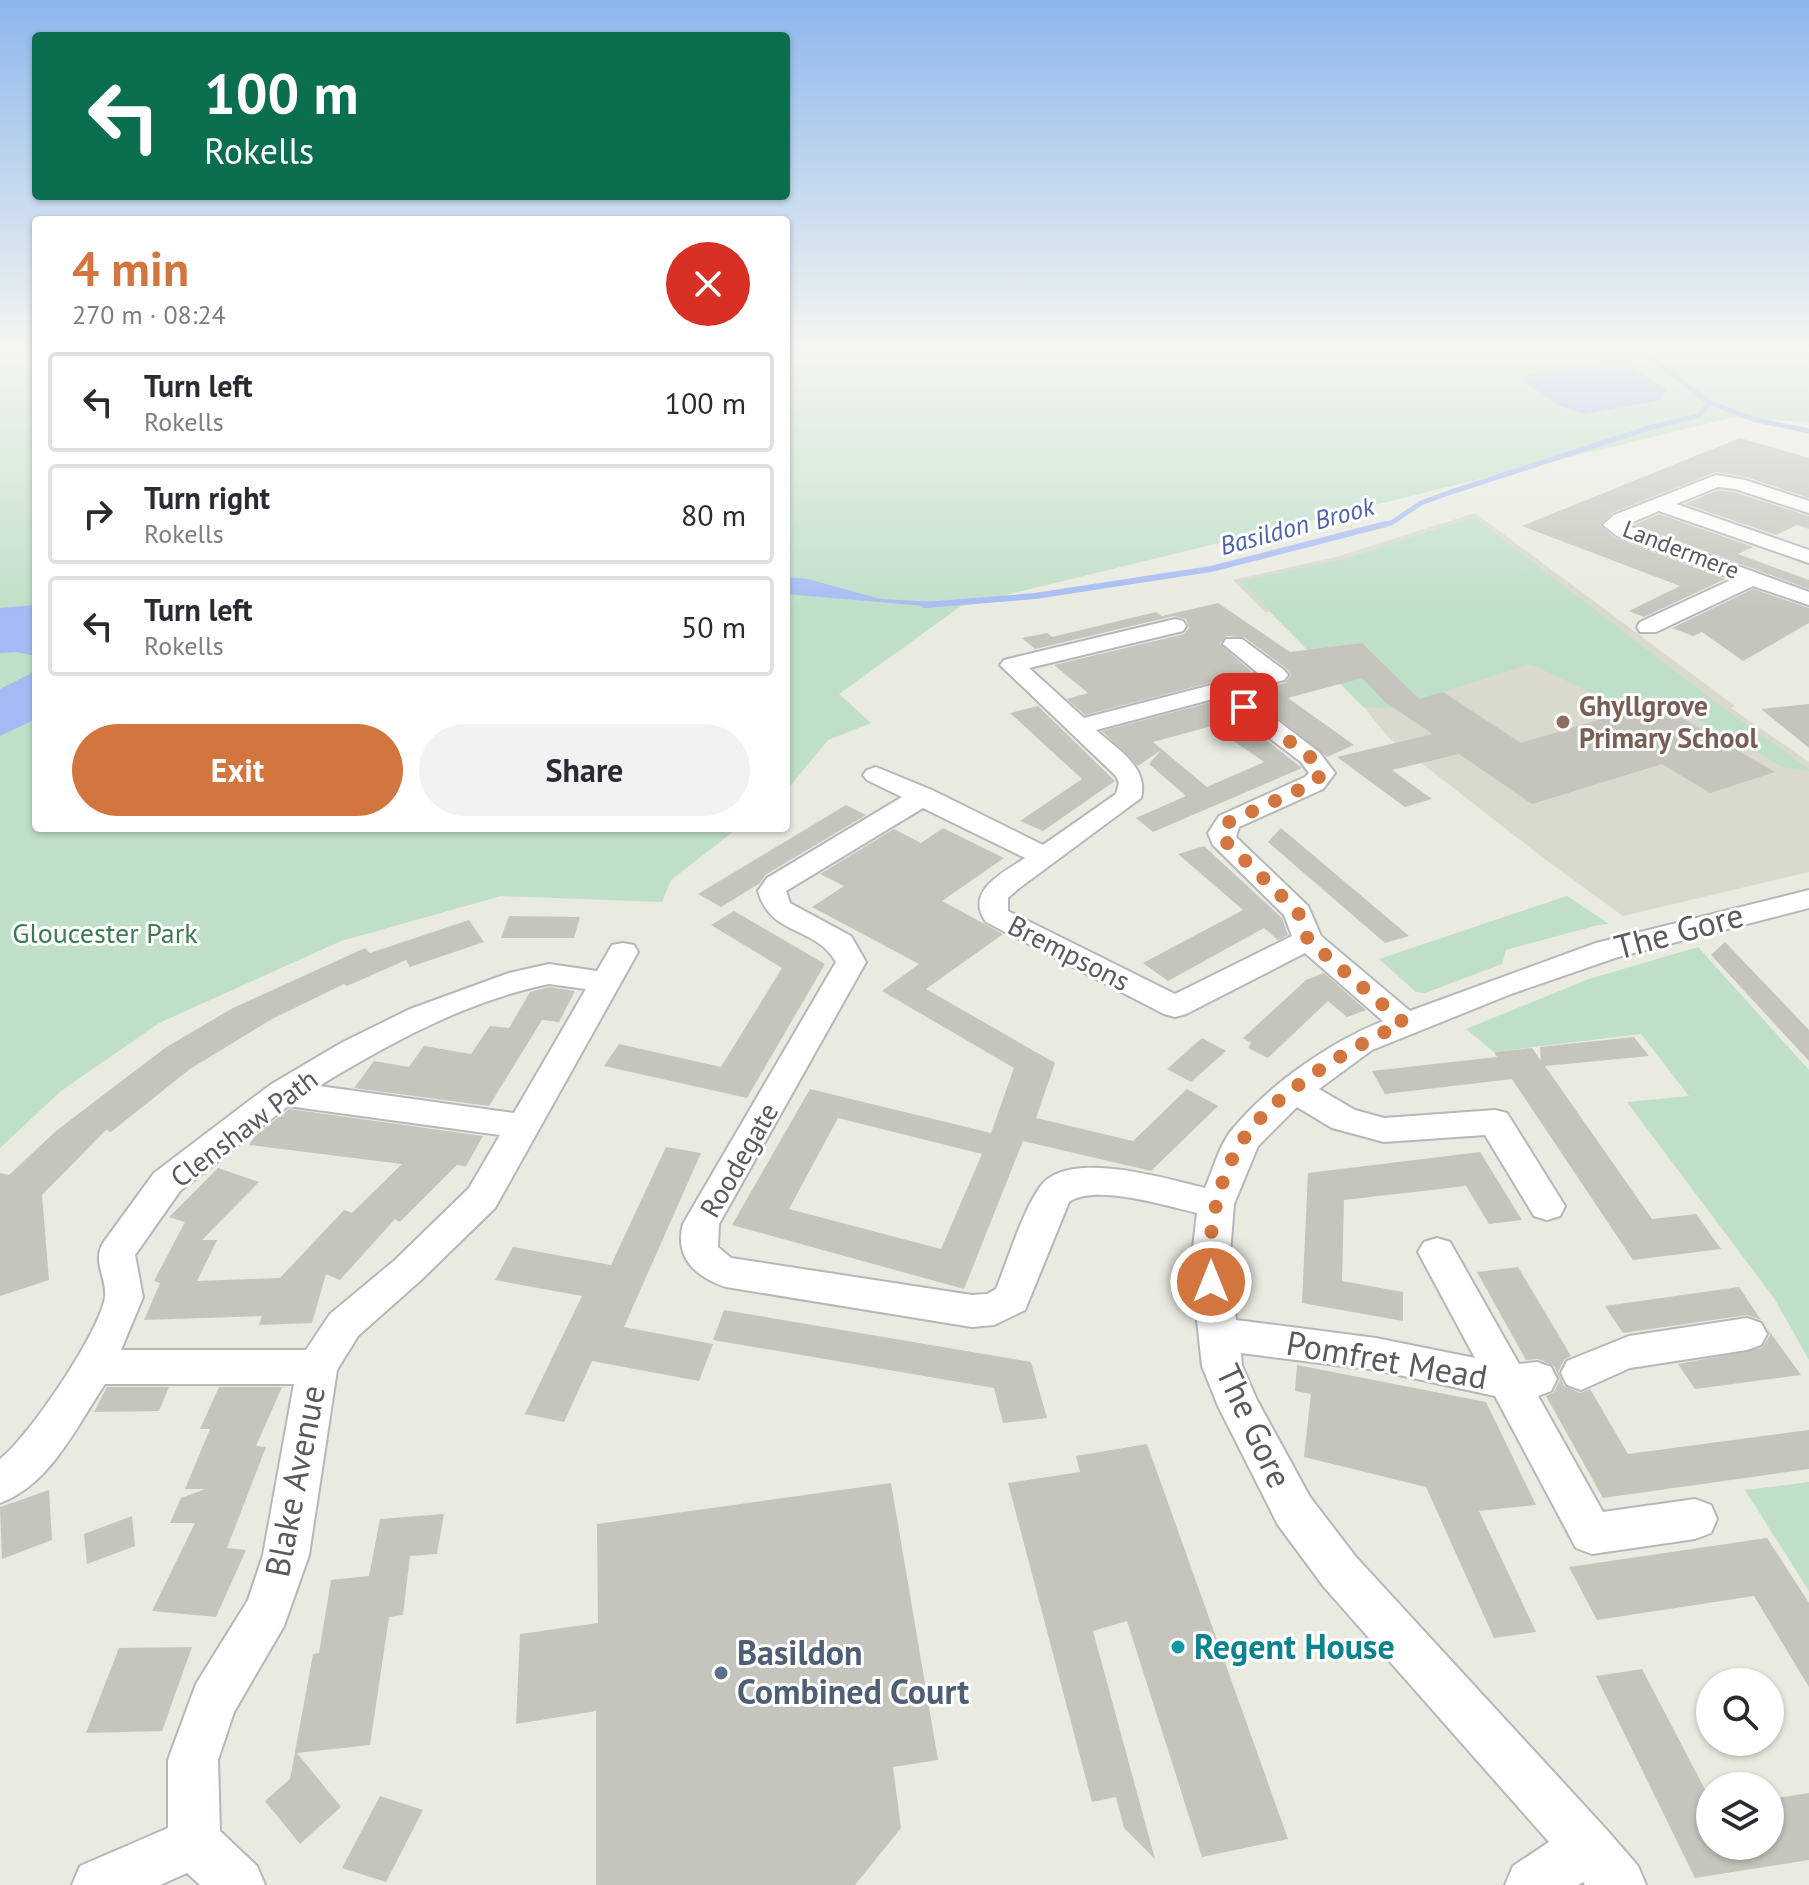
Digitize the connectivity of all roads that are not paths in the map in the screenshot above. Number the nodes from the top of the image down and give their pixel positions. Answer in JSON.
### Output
{"nodes":[{"id":1,"x":1658,"y":504,"type":"junction"},
{"id":2,"x":1809,"y":507,"type":"edge"},
{"id":3,"x":1809,"y":557,"type":"edge"},
{"id":4,"x":1752,"y":578,"type":"junction"},
{"id":5,"x":1809,"y":599,"type":"edge"},
{"id":6,"x":1175,"y":626,"type":"dead end"},
{"id":7,"x":1648,"y":627,"type":"dead end"},
{"id":8,"x":1234,"y":644,"type":"dead end"},
{"id":9,"x":1222,"y":690,"type":"junction"},
{"id":10,"x":1079,"y":727,"type":"junction"},
{"id":11,"x":876,"y":775,"type":"dead end"},
{"id":12,"x":923,"y":796,"type":"junction"},
{"id":13,"x":1044,"y":856,"type":"junction"},
{"id":14,"x":1809,"y":899,"type":"edge"},
{"id":15,"x":1308,"y":940,"type":"junction"},
{"id":16,"x":616,"y":967,"type":"joint"},
{"id":17,"x":1404,"y":1023,"type":"junction"},
{"id":18,"x":1294,"y":1090,"type":"junction"},
{"id":19,"x":282,"y":1093,"type":"junction"},
{"id":20,"x":521,"y":1126,"type":"junction"},
{"id":21,"x":1216,"y":1204,"type":"junction"},
{"id":22,"x":1547,"y":1206,"type":"dead end"},
{"id":23,"x":1437,"y":1252,"type":"dead end"},
{"id":24,"x":1217,"y":1334,"type":"junction"},
{"id":25,"x":1747,"y":1334,"type":"dead end"},
{"id":26,"x":94,"y":1367,"type":"junction"},
{"id":27,"x":317,"y":1367,"type":"junction"},
{"id":28,"x":1581,"y":1373,"type":"dead end"},
{"id":29,"x":1523,"y":1380,"type":"junction"},
{"id":30,"x":0,"y":1484,"type":"edge"},
{"id":31,"x":1695,"y":1519,"type":"dead end"},
{"id":32,"x":194,"y":1843,"type":"junction"},
{"id":33,"x":1604,"y":1866,"type":"edge"},
{"id":34,"x":99,"y":1885,"type":"edge"},
{"id":35,"x":238,"y":1885,"type":"edge"},
{"id":36,"x":1532,"y":1885,"type":"edge"}],
"edges":[{"from":1,"to":2,"type":"street","name":"Landermere"},
{"from":1,"to":3,"type":"street"},
{"from":1,"to":4,"type":"street","name":"Landermere"},
{"from":4,"to":5,"type":"street","name":"Landermere"},
{"from":4,"to":7,"type":"street"},
{"from":6,"to":10,"type":"street","name":"Brempsons"},
{"from":8,"to":9,"type":"street"},
{"from":9,"to":10,"type":"street"},
{"from":9,"to":15,"type":"street"},
{"from":10,"to":13,"type":"street","name":"Brempsons"},
{"from":11,"to":12,"type":"street"},
{"from":12,"to":13,"type":"street"},
{"from":12,"to":21,"type":"street","name":"Roodegate"},
{"from":13,"to":15,"type":"street","name":"Brempsons"},
{"from":14,"to":17,"type":"street","name":"The Gore"},
{"from":15,"to":17,"type":"street"},
{"from":16,"to":19,"type":"street","name":"Clenshaw Path"},
{"from":16,"to":20,"type":"street","name":"Blake Avenue"},
{"from":17,"to":18,"type":"street","name":"The Gore"},
{"from":18,"to":21,"type":"street","name":"The Gore"},
{"from":18,"to":22,"type":"street"},
{"from":19,"to":20,"type":"street"},
{"from":19,"to":26,"type":"street","name":"Clenshaw Path"},
{"from":20,"to":27,"type":"street","name":"Blake Avenue"},
{"from":21,"to":24,"type":"street","name":"The Gore"},
{"from":23,"to":29,"type":"street","name":"Pomfret Mead"},
{"from":24,"to":29,"type":"street","name":"Pomfret Mead"},
{"from":24,"to":33,"type":"street","name":"The Gore"},
{"from":25,"to":28,"type":"street"},
{"from":26,"to":27,"type":"street"},
{"from":26,"to":30,"type":"street","name":"Clenshaw Path"},
{"from":27,"to":32,"type":"street","name":"Blake Avenue"},
{"from":29,"to":31,"type":"street","name":"Pomfret Mead"},
{"from":32,"to":34,"type":"street"},
{"from":32,"to":35,"type":"street"},
{"from":33,"to":36,"type":"street"}]}
